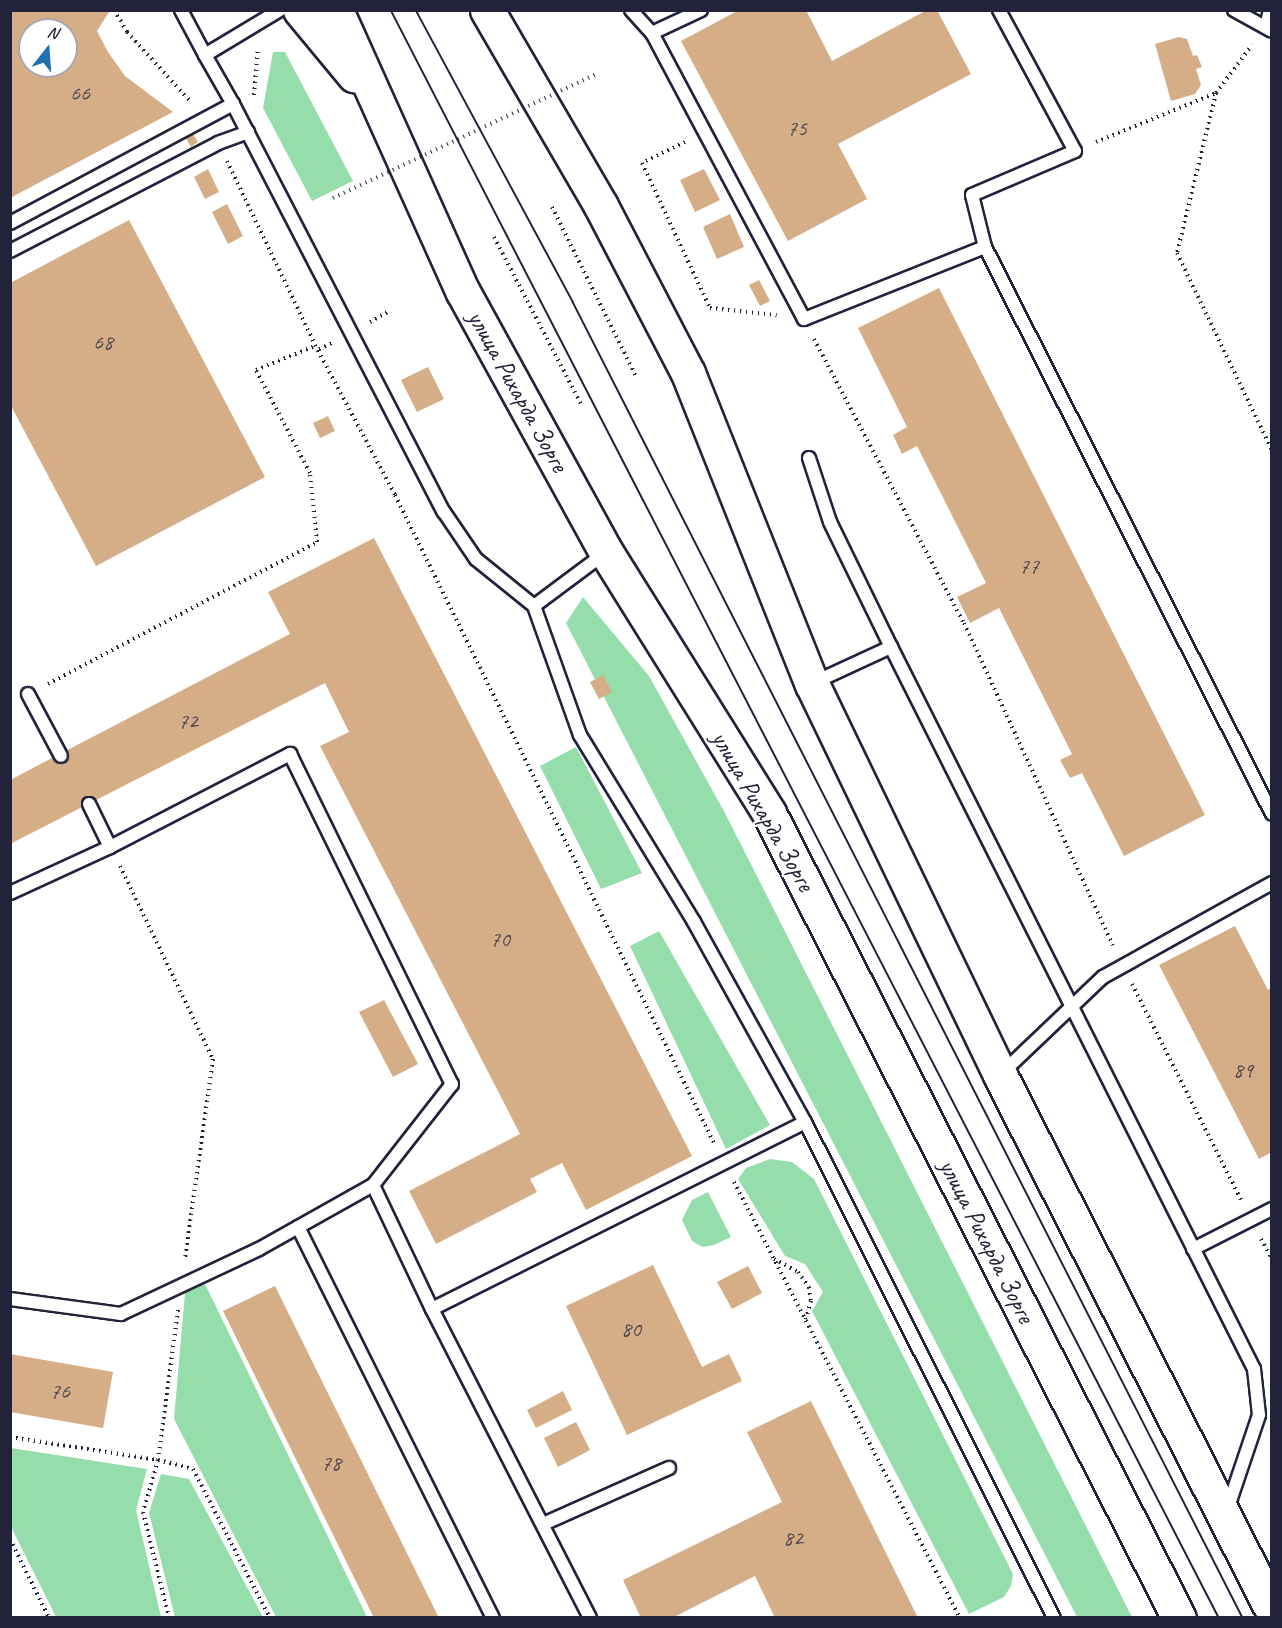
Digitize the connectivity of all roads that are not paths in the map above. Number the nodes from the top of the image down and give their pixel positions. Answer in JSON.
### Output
{"nodes":[{"id":1,"x":181,"y":10,"type":"edge"},
{"id":2,"x":280,"y":10,"type":"edge"},
{"id":3,"x":300,"y":10,"type":"edge"},
{"id":4,"x":336,"y":10,"type":"edge"},
{"id":5,"x":487,"y":10,"type":"edge"},
{"id":6,"x":499,"y":10,"type":"edge"},
{"id":7,"x":631,"y":10,"type":"edge"},
{"id":8,"x":701,"y":10,"type":"edge"},
{"id":9,"x":999,"y":10,"type":"edge"},
{"id":10,"x":1234,"y":10,"type":"edge"},
{"id":11,"x":1270,"y":10,"type":"edge"},
{"id":12,"x":1269,"y":29,"type":"edge"},
{"id":13,"x":652,"y":33,"type":"junction"},
{"id":14,"x":205,"y":56,"type":"junction"},
{"id":15,"x":517,"y":61,"type":"junction"},
{"id":16,"x":233,"y":104,"type":"junction"},
{"id":17,"x":382,"y":109,"type":"junction"},
{"id":18,"x":248,"y":132,"type":"junction"},
{"id":19,"x":10,"y":223,"type":"edge"},
{"id":20,"x":985,"y":247,"type":"junction"},
{"id":21,"x":10,"y":251,"type":"edge"},
{"id":22,"x":809,"y":458,"type":"dead end"},
{"id":23,"x":606,"y":552,"type":"junction"},
{"id":24,"x":534,"y":606,"type":"junction"},
{"id":25,"x":891,"y":647,"type":"junction"},
{"id":26,"x":812,"y":684,"type":"junction"},
{"id":27,"x":28,"y":694,"type":"road end"},
{"id":28,"x":61,"y":756,"type":"dead end"},
{"id":29,"x":90,"y":804,"type":"dead end"},
{"id":30,"x":1272,"y":814,"type":"edge"},
{"id":31,"x":110,"y":847,"type":"junction"},
{"id":32,"x":1272,"y":883,"type":"edge"},
{"id":33,"x":10,"y":893,"type":"edge"},
{"id":34,"x":1070,"y":1008,"type":"junction"},
{"id":35,"x":1000,"y":1075,"type":"junction"},
{"id":36,"x":805,"y":1122,"type":"junction"},
{"id":37,"x":373,"y":1185,"type":"junction"},
{"id":38,"x":1272,"y":1209,"type":"edge"},
{"id":39,"x":298,"y":1227,"type":"junction"},
{"id":40,"x":1193,"y":1249,"type":"junction"},
{"id":41,"x":10,"y":1299,"type":"edge"},
{"id":42,"x":432,"y":1309,"type":"junction"},
{"id":43,"x":669,"y":1468,"type":"dead end"},
{"id":44,"x":1225,"y":1517,"type":"junction"},
{"id":45,"x":543,"y":1524,"type":"junction"},
{"id":46,"x":1272,"y":1610,"type":"edge"},
{"id":47,"x":493,"y":1617,"type":"edge"},
{"id":48,"x":590,"y":1617,"type":"edge"},
{"id":49,"x":1054,"y":1617,"type":"edge"},
{"id":50,"x":1179,"y":1617,"type":"edge"}],
"edges":[{"from":1,"to":14,"type":"lane"},
{"from":2,"to":14,"type":"lane"},
{"from":3,"to":17,"type":"main road"},
{"from":4,"to":17,"type":"main road","name":"улица Рихарда Зорге"},
{"from":5,"to":15,"type":"main road"},
{"from":6,"to":15,"type":"main road"},
{"from":7,"to":13,"type":"lane"},
{"from":8,"to":13,"type":"lane"},
{"from":9,"to":20,"type":"lane"},
{"from":10,"to":12,"type":"lane"},
{"from":11,"to":12,"type":"lane"},
{"from":13,"to":20,"type":"lane"},
{"from":14,"to":16,"type":"lane"},
{"from":15,"to":26,"type":"main road"},
{"from":16,"to":18,"type":"lane"},
{"from":16,"to":19,"type":"lane"},
{"from":17,"to":23,"type":"main road","name":"улица Рихарда Зорге"},
{"from":18,"to":21,"type":"lane"},
{"from":18,"to":24,"type":"lane"},
{"from":20,"to":30,"type":"lane"},
{"from":22,"to":25,"type":"lane"},
{"from":23,"to":24,"type":"lane"},
{"from":23,"to":50,"type":"main road","name":"улица Рихарда Зорге"},
{"from":24,"to":36,"type":"lane"},
{"from":25,"to":26,"type":"lane"},
{"from":25,"to":34,"type":"lane"},
{"from":26,"to":35,"type":"main road"},
{"from":27,"to":28,"type":"lane"},
{"from":29,"to":31,"type":"lane"},
{"from":31,"to":33,"type":"lane"},
{"from":31,"to":37,"type":"lane"},
{"from":32,"to":34,"type":"lane"},
{"from":34,"to":35,"type":"lane"},
{"from":34,"to":40,"type":"lane"},
{"from":35,"to":44,"type":"main road"},
{"from":36,"to":42,"type":"lane"},
{"from":36,"to":49,"type":"lane"},
{"from":37,"to":39,"type":"lane"},
{"from":37,"to":42,"type":"lane"},
{"from":38,"to":40,"type":"lane"},
{"from":39,"to":41,"type":"lane"},
{"from":39,"to":47,"type":"lane"},
{"from":40,"to":44,"type":"lane"},
{"from":42,"to":45,"type":"lane"},
{"from":43,"to":45,"type":"lane"},
{"from":44,"to":46,"type":"main road"},
{"from":45,"to":48,"type":"lane"}]}
